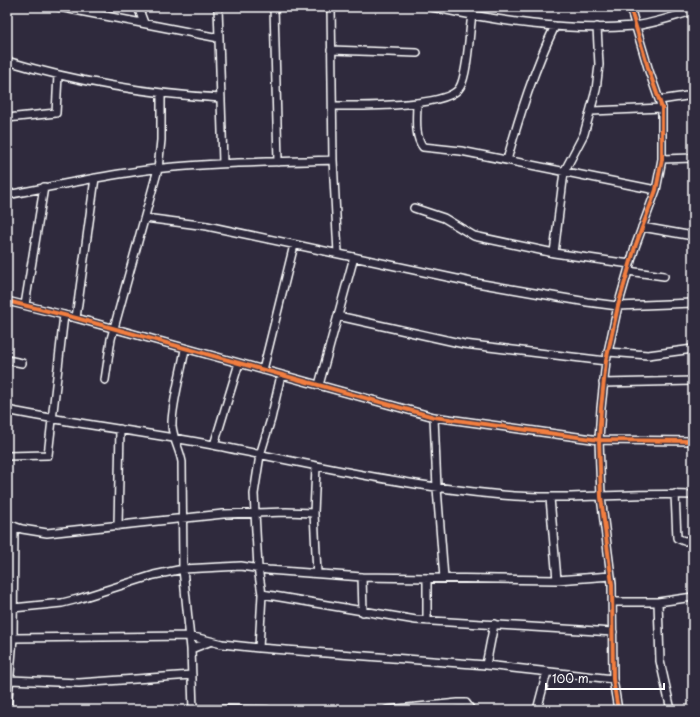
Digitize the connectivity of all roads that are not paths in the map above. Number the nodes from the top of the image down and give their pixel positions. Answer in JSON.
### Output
{"nodes":[{"id":1,"x":59,"y":7,"type":"edge"},
{"id":2,"x":138,"y":7,"type":"edge"},
{"id":3,"x":218,"y":7,"type":"edge"},
{"id":4,"x":274,"y":7,"type":"edge"},
{"id":5,"x":331,"y":7,"type":"edge"},
{"id":6,"x":432,"y":7,"type":"edge"},
{"id":7,"x":630,"y":7,"type":"edge"},
{"id":8,"x":693,"y":11,"type":"edge"},
{"id":9,"x":472,"y":15,"type":"junction"},
{"id":10,"x":144,"y":23,"type":"junction"},
{"id":11,"x":555,"y":26,"type":"junction"},
{"id":12,"x":635,"y":26,"type":"junction"},
{"id":13,"x":597,"y":27,"type":"junction"},
{"id":14,"x":219,"y":38,"type":"junction"},
{"id":15,"x":331,"y":50,"type":"junction"},
{"id":16,"x":417,"y":53,"type":"dead end"},
{"id":17,"x":7,"y":61,"type":"edge"},
{"id":18,"x":58,"y":75,"type":"junction"},
{"id":19,"x":161,"y":94,"type":"junction"},
{"id":20,"x":693,"y":95,"type":"edge"},
{"id":21,"x":221,"y":98,"type":"junction"},
{"id":22,"x":660,"y":100,"type":"junction"},
{"id":23,"x":417,"y":103,"type":"junction"},
{"id":24,"x":333,"y":106,"type":"junction"},
{"id":25,"x":662,"y":108,"type":"junction"},
{"id":26,"x":592,"y":111,"type":"junction"},
{"id":27,"x":7,"y":118,"type":"edge"},
{"id":28,"x":693,"y":158,"type":"edge"},
{"id":29,"x":662,"y":159,"type":"junction"},
{"id":30,"x":333,"y":160,"type":"junction"},
{"id":31,"x":507,"y":160,"type":"junction"},
{"id":32,"x":278,"y":162,"type":"junction"},
{"id":33,"x":223,"y":163,"type":"junction"},
{"id":34,"x":158,"y":169,"type":"junction"},
{"id":35,"x":564,"y":172,"type":"junction"},
{"id":36,"x":96,"y":178,"type":"junction"},
{"id":37,"x":44,"y":187,"type":"junction"},
{"id":38,"x":656,"y":190,"type":"junction"},
{"id":39,"x":7,"y":195,"type":"edge"},
{"id":40,"x":414,"y":208,"type":"dead end"},
{"id":41,"x":145,"y":218,"type":"junction"},
{"id":42,"x":642,"y":227,"type":"junction"},
{"id":43,"x":693,"y":236,"type":"edge"},
{"id":44,"x":294,"y":245,"type":"junction"},
{"id":45,"x":338,"y":253,"type":"junction"},
{"id":46,"x":554,"y":253,"type":"junction"},
{"id":47,"x":354,"y":257,"type":"junction"},
{"id":48,"x":629,"y":267,"type":"junction"},
{"id":49,"x":664,"y":276,"type":"dead end"},
{"id":50,"x":7,"y":301,"type":"edge"},
{"id":51,"x":693,"y":303,"type":"edge"},
{"id":52,"x":25,"y":305,"type":"junction"},
{"id":53,"x":618,"y":306,"type":"junction"},
{"id":54,"x":64,"y":315,"type":"junction"},
{"id":55,"x":338,"y":316,"type":"junction"},
{"id":56,"x":76,"y":318,"type":"junction"},
{"id":57,"x":115,"y":328,"type":"junction"},
{"id":58,"x":185,"y":349,"type":"junction"},
{"id":59,"x":693,"y":349,"type":"edge"},
{"id":60,"x":608,"y":352,"type":"junction"},
{"id":61,"x":7,"y":360,"type":"edge"},
{"id":62,"x":606,"y":361,"type":"junction"},
{"id":63,"x":22,"y":363,"type":"dead end"},
{"id":64,"x":239,"y":364,"type":"junction"},
{"id":65,"x":264,"y":370,"type":"junction"},
{"id":66,"x":281,"y":375,"type":"junction"},
{"id":67,"x":105,"y":380,"type":"dead end"},
{"id":68,"x":693,"y":381,"type":"edge"},
{"id":69,"x":603,"y":383,"type":"junction"},
{"id":70,"x":319,"y":385,"type":"junction"},
{"id":71,"x":7,"y":410,"type":"edge"},
{"id":72,"x":434,"y":417,"type":"junction"},
{"id":73,"x":51,"y":419,"type":"junction"},
{"id":74,"x":120,"y":429,"type":"junction"},
{"id":75,"x":173,"y":438,"type":"junction"},
{"id":76,"x":599,"y":440,"type":"junction"},
{"id":77,"x":693,"y":440,"type":"edge"},
{"id":78,"x":214,"y":445,"type":"junction"},
{"id":79,"x":260,"y":455,"type":"junction"},
{"id":80,"x":7,"y":456,"type":"edge"},
{"id":81,"x":316,"y":467,"type":"junction"},
{"id":82,"x":436,"y":488,"type":"junction"},
{"id":83,"x":675,"y":494,"type":"junction"},
{"id":84,"x":693,"y":495,"type":"edge"},
{"id":85,"x":550,"y":498,"type":"junction"},
{"id":86,"x":601,"y":498,"type":"junction"},
{"id":87,"x":254,"y":512,"type":"junction"},
{"id":88,"x":314,"y":513,"type":"junction"},
{"id":89,"x":183,"y":518,"type":"junction"},
{"id":90,"x":10,"y":525,"type":"edge"},
{"id":91,"x":118,"y":526,"type":"junction"},
{"id":92,"x":693,"y":540,"type":"edge"},
{"id":93,"x":258,"y":568,"type":"junction"},
{"id":94,"x":183,"y":569,"type":"junction"},
{"id":95,"x":316,"y":573,"type":"junction"},
{"id":96,"x":611,"y":576,"type":"junction"},
{"id":97,"x":362,"y":577,"type":"junction"},
{"id":98,"x":427,"y":578,"type":"junction"},
{"id":99,"x":444,"y":578,"type":"junction"},
{"id":100,"x":557,"y":580,"type":"junction"},
{"id":101,"x":262,"y":594,"type":"junction"},
{"id":102,"x":693,"y":597,"type":"edge"},
{"id":103,"x":613,"y":602,"type":"junction"},
{"id":104,"x":658,"y":602,"type":"junction"},
{"id":105,"x":13,"y":608,"type":"junction"},
{"id":106,"x":363,"y":612,"type":"junction"},
{"id":107,"x":427,"y":621,"type":"junction"},
{"id":108,"x":494,"y":624,"type":"junction"},
{"id":109,"x":613,"y":632,"type":"junction"},
{"id":110,"x":190,"y":636,"type":"junction"},
{"id":111,"x":13,"y":638,"type":"junction"},
{"id":112,"x":209,"y":642,"type":"junction"},
{"id":113,"x":259,"y":648,"type":"junction"},
{"id":114,"x":191,"y":649,"type":"junction"},
{"id":115,"x":486,"y":665,"type":"junction"},
{"id":116,"x":547,"y":672,"type":"junction"},
{"id":117,"x":192,"y":675,"type":"junction"},
{"id":118,"x":613,"y":679,"type":"junction"},
{"id":119,"x":11,"y":680,"type":"junction"},
{"id":120,"x":193,"y":709,"type":"edge"},
{"id":121,"x":7,"y":710,"type":"edge"},
{"id":122,"x":267,"y":710,"type":"edge"},
{"id":123,"x":387,"y":710,"type":"edge"},
{"id":124,"x":471,"y":710,"type":"edge"},
{"id":125,"x":537,"y":710,"type":"edge"},
{"id":126,"x":618,"y":710,"type":"edge"},
{"id":127,"x":671,"y":710,"type":"edge"}],
"edges":[{"from":1,"to":10,"type":"street"},
{"from":2,"to":10,"type":"street"},
{"from":3,"to":14,"type":"street"},
{"from":4,"to":32,"type":"street"},
{"from":5,"to":15,"type":"street"},
{"from":6,"to":9,"type":"street"},
{"from":7,"to":12,"type":"street"},
{"from":8,"to":12,"type":"street"},
{"from":9,"to":11,"type":"street"},
{"from":9,"to":23,"type":"street"},
{"from":10,"to":14,"type":"street"},
{"from":11,"to":13,"type":"street"},
{"from":11,"to":31,"type":"street"},
{"from":12,"to":13,"type":"street"},
{"from":12,"to":22,"type":"street"},
{"from":13,"to":26,"type":"street"},
{"from":14,"to":21,"type":"street"},
{"from":15,"to":16,"type":"street"},
{"from":15,"to":24,"type":"street"},
{"from":17,"to":18,"type":"street"},
{"from":18,"to":19,"type":"street"},
{"from":18,"to":27,"type":"street"},
{"from":19,"to":21,"type":"street"},
{"from":19,"to":34,"type":"street"},
{"from":20,"to":22,"type":"street"},
{"from":21,"to":33,"type":"street"},
{"from":22,"to":25,"type":"street"},
{"from":23,"to":24,"type":"street"},
{"from":23,"to":31,"type":"street"},
{"from":24,"to":30,"type":"street"},
{"from":25,"to":26,"type":"street"},
{"from":25,"to":29,"type":"street"},
{"from":26,"to":35,"type":"street"},
{"from":28,"to":29,"type":"street"},
{"from":29,"to":38,"type":"street"},
{"from":30,"to":32,"type":"street"},
{"from":30,"to":45,"type":"street"},
{"from":31,"to":35,"type":"street"},
{"from":32,"to":33,"type":"street"},
{"from":33,"to":34,"type":"street"},
{"from":34,"to":36,"type":"street"},
{"from":34,"to":41,"type":"street"},
{"from":35,"to":38,"type":"street"},
{"from":35,"to":46,"type":"street"},
{"from":36,"to":37,"type":"street"},
{"from":36,"to":56,"type":"street"},
{"from":37,"to":39,"type":"street"},
{"from":37,"to":52,"type":"street"},
{"from":38,"to":42,"type":"street"},
{"from":40,"to":46,"type":"street"},
{"from":41,"to":44,"type":"street"},
{"from":41,"to":57,"type":"street"},
{"from":42,"to":43,"type":"street"},
{"from":42,"to":48,"type":"street"},
{"from":44,"to":45,"type":"street"},
{"from":44,"to":65,"type":"street"},
{"from":45,"to":47,"type":"street"},
{"from":46,"to":48,"type":"street"},
{"from":47,"to":53,"type":"street"},
{"from":47,"to":55,"type":"street"},
{"from":48,"to":49,"type":"street"},
{"from":48,"to":53,"type":"street"},
{"from":50,"to":52,"type":"street"},
{"from":51,"to":53,"type":"street"},
{"from":52,"to":54,"type":"street"},
{"from":53,"to":60,"type":"street"},
{"from":54,"to":56,"type":"street"},
{"from":54,"to":73,"type":"street"},
{"from":55,"to":62,"type":"street"},
{"from":55,"to":70,"type":"street"},
{"from":56,"to":57,"type":"street"},
{"from":57,"to":58,"type":"street"},
{"from":57,"to":67,"type":"street"},
{"from":58,"to":64,"type":"street"},
{"from":58,"to":75,"type":"street"},
{"from":59,"to":60,"type":"street"},
{"from":60,"to":62,"type":"street"},
{"from":61,"to":63,"type":"street"},
{"from":62,"to":69,"type":"street"},
{"from":64,"to":65,"type":"street"},
{"from":64,"to":78,"type":"street"},
{"from":65,"to":66,"type":"street"},
{"from":66,"to":70,"type":"street"},
{"from":66,"to":79,"type":"street"},
{"from":68,"to":69,"type":"street"},
{"from":69,"to":76,"type":"street"},
{"from":70,"to":72,"type":"street"},
{"from":71,"to":73,"type":"street"},
{"from":72,"to":76,"type":"street"},
{"from":72,"to":82,"type":"street"},
{"from":73,"to":74,"type":"street"},
{"from":73,"to":80,"type":"street"},
{"from":74,"to":75,"type":"street"},
{"from":74,"to":91,"type":"street"},
{"from":75,"to":78,"type":"street"},
{"from":75,"to":89,"type":"street"},
{"from":76,"to":77,"type":"street"},
{"from":76,"to":86,"type":"street"},
{"from":78,"to":79,"type":"street"},
{"from":79,"to":81,"type":"street"},
{"from":79,"to":87,"type":"street"},
{"from":81,"to":82,"type":"street"},
{"from":81,"to":88,"type":"street"},
{"from":82,"to":85,"type":"street"},
{"from":82,"to":99,"type":"street"},
{"from":83,"to":84,"type":"street"},
{"from":83,"to":86,"type":"street"},
{"from":83,"to":92,"type":"street"},
{"from":85,"to":86,"type":"street"},
{"from":85,"to":100,"type":"street"},
{"from":86,"to":96,"type":"street"},
{"from":87,"to":88,"type":"street"},
{"from":87,"to":89,"type":"street"},
{"from":87,"to":93,"type":"street"},
{"from":88,"to":95,"type":"street"},
{"from":89,"to":91,"type":"street"},
{"from":89,"to":94,"type":"street"},
{"from":90,"to":91,"type":"street"},
{"from":90,"to":105,"type":"street"},
{"from":93,"to":94,"type":"street"},
{"from":93,"to":95,"type":"street"},
{"from":93,"to":101,"type":"street"},
{"from":94,"to":105,"type":"street"},
{"from":94,"to":110,"type":"street"},
{"from":95,"to":97,"type":"street"},
{"from":96,"to":100,"type":"street"},
{"from":96,"to":103,"type":"street"},
{"from":97,"to":98,"type":"street"},
{"from":97,"to":106,"type":"street"},
{"from":98,"to":99,"type":"street"},
{"from":98,"to":107,"type":"street"},
{"from":99,"to":100,"type":"street"},
{"from":101,"to":106,"type":"street"},
{"from":101,"to":113,"type":"street"},
{"from":102,"to":104,"type":"street"},
{"from":103,"to":104,"type":"street"},
{"from":103,"to":109,"type":"street"},
{"from":104,"to":127,"type":"street"},
{"from":105,"to":111,"type":"street"},
{"from":106,"to":107,"type":"street"},
{"from":107,"to":108,"type":"street"},
{"from":108,"to":109,"type":"street"},
{"from":108,"to":115,"type":"street"},
{"from":109,"to":118,"type":"street"},
{"from":110,"to":111,"type":"street"},
{"from":110,"to":112,"type":"street"},
{"from":110,"to":114,"type":"street"},
{"from":111,"to":119,"type":"street"},
{"from":112,"to":113,"type":"street"},
{"from":112,"to":114,"type":"street"},
{"from":113,"to":115,"type":"street"},
{"from":114,"to":117,"type":"street"},
{"from":115,"to":116,"type":"street"},
{"from":116,"to":118,"type":"street"},
{"from":116,"to":125,"type":"street"},
{"from":117,"to":119,"type":"street"},
{"from":117,"to":120,"type":"street"},
{"from":118,"to":126,"type":"street"},
{"from":119,"to":121,"type":"street"},
{"from":120,"to":122,"type":"street"},
{"from":123,"to":124,"type":"street"}]}
